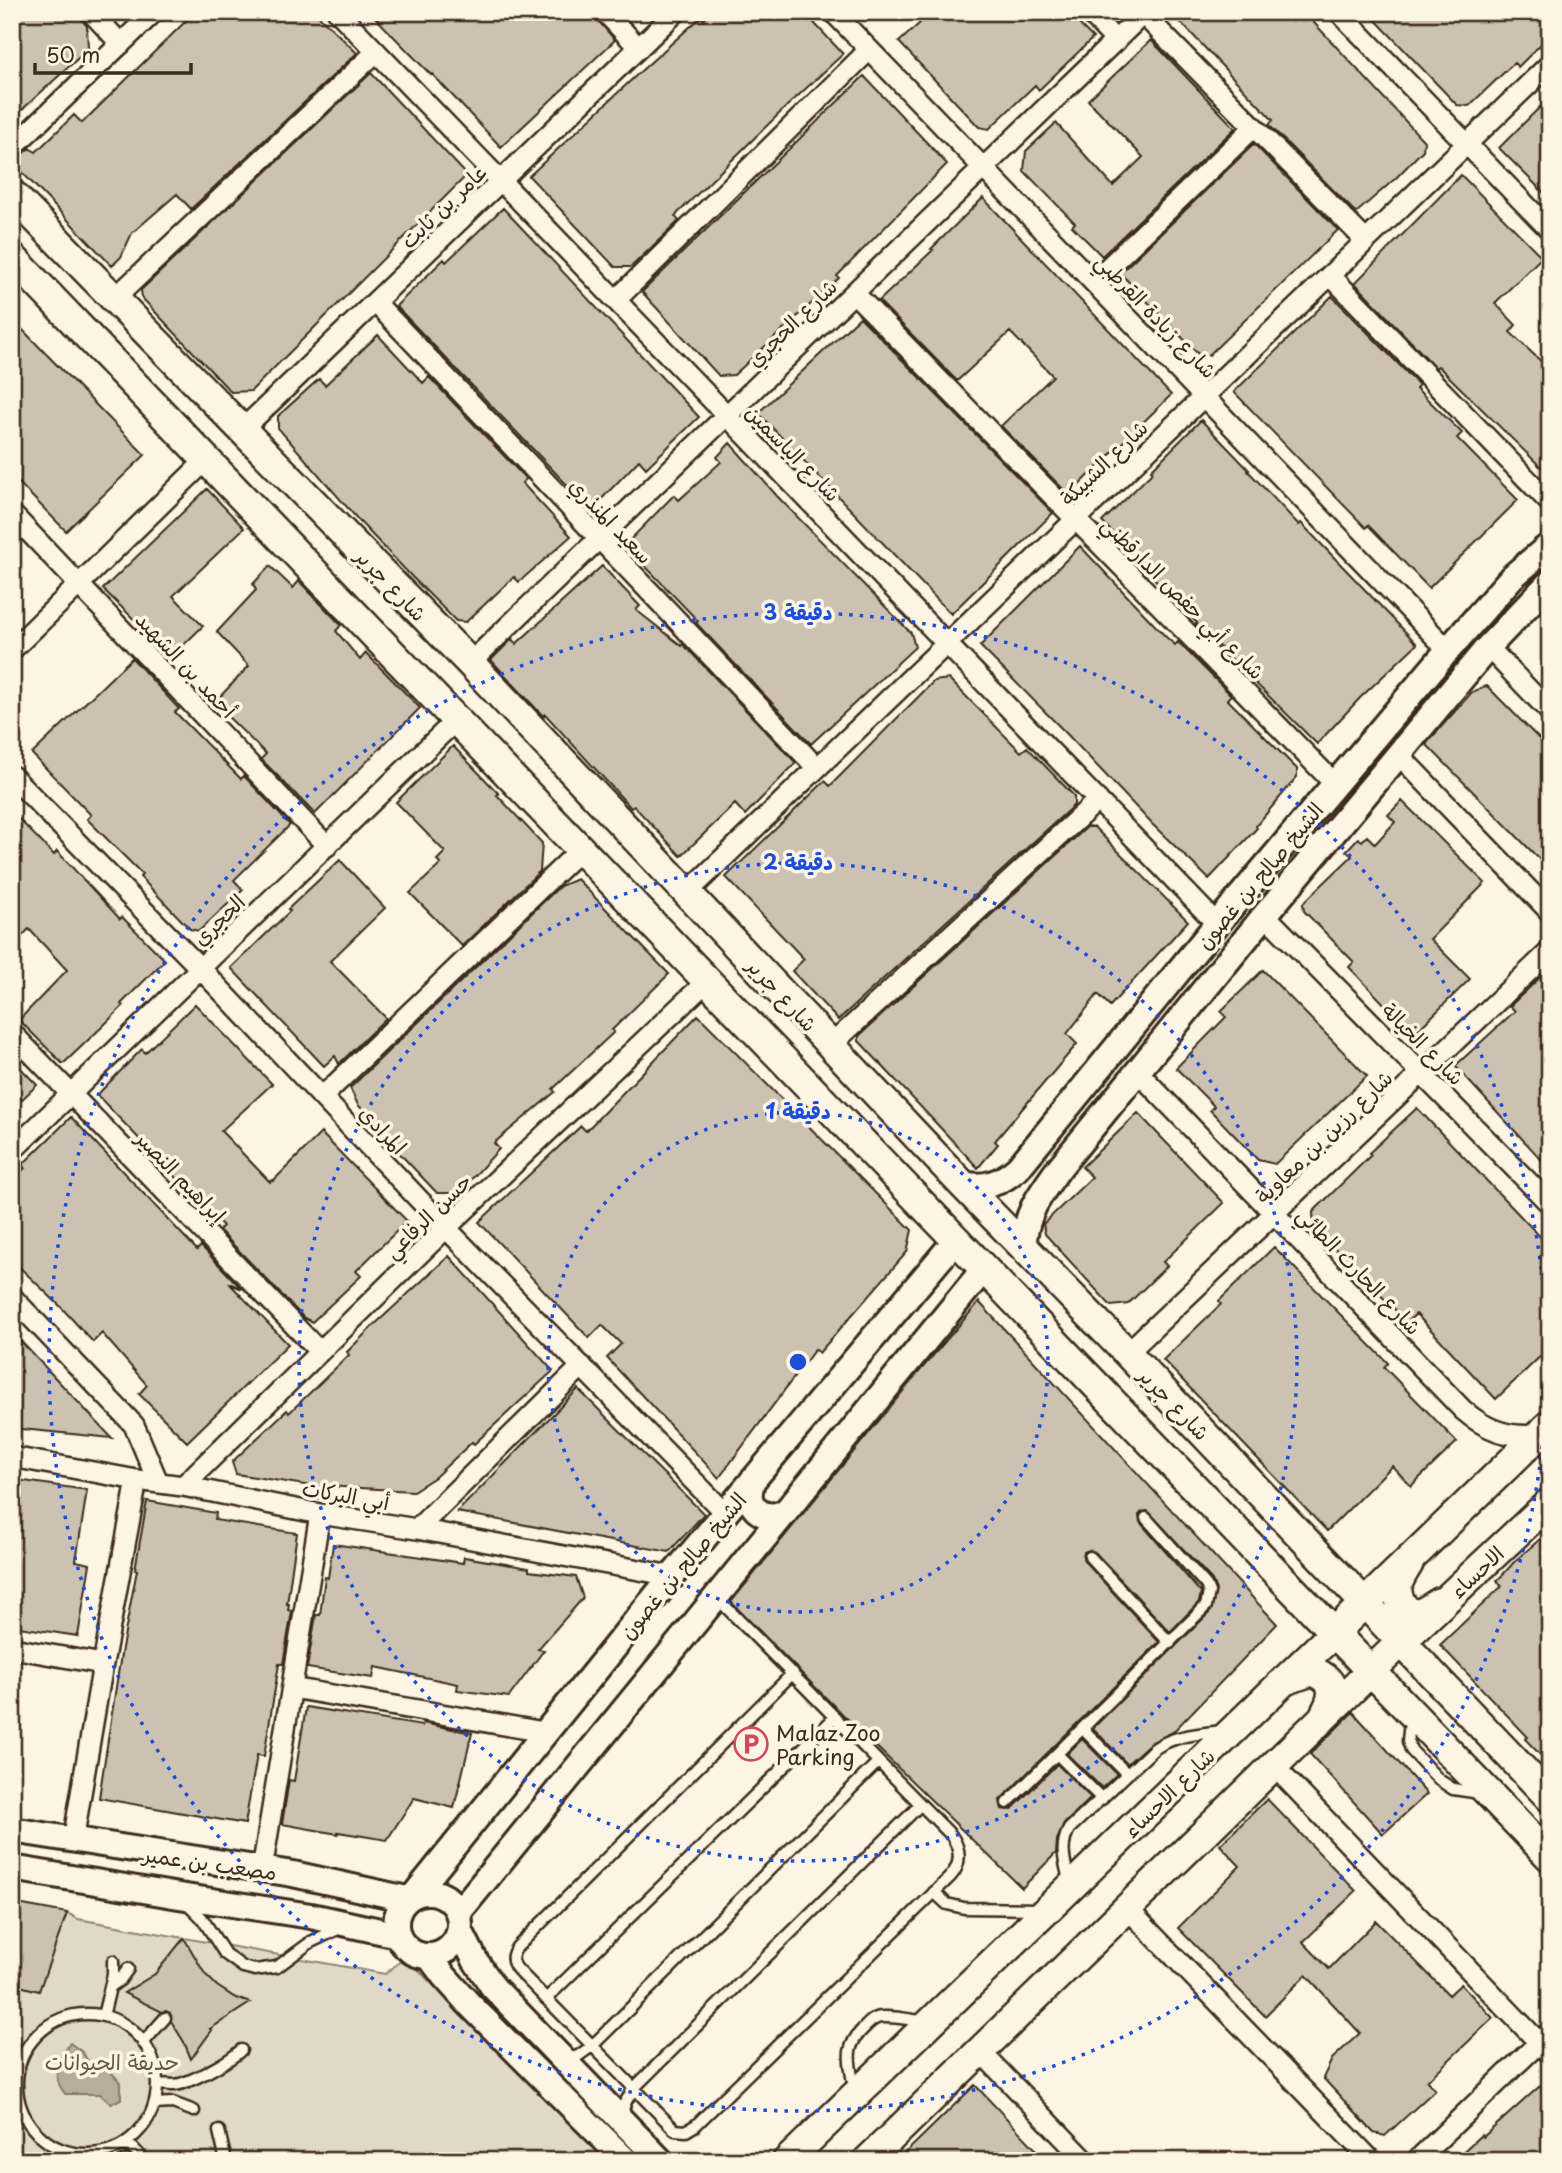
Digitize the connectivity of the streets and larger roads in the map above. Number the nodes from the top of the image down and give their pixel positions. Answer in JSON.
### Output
{"nodes":[{"id":1,"x":91,"y":12,"type":"edge"},
{"id":2,"x":154,"y":12,"type":"edge"},
{"id":3,"x":338,"y":12,"type":"edge"},
{"id":4,"x":605,"y":12,"type":"edge"},
{"id":5,"x":676,"y":12,"type":"edge"},
{"id":6,"x":833,"y":12,"type":"edge"},
{"id":7,"x":1088,"y":12,"type":"edge"},
{"id":8,"x":1339,"y":12,"type":"edge"},
{"id":9,"x":1144,"y":13,"type":"edge"},
{"id":10,"x":1116,"y":41,"type":"junction"},
{"id":11,"x":121,"y":44,"type":"junction"},
{"id":12,"x":639,"y":48,"type":"junction"},
{"id":13,"x":869,"y":50,"type":"junction"},
{"id":14,"x":376,"y":52,"type":"junction"},
{"id":15,"x":1550,"y":64,"type":"edge"},
{"id":16,"x":1254,"y":127,"type":"junction"},
{"id":17,"x":1466,"y":144,"type":"junction"},
{"id":18,"x":12,"y":148,"type":"edge"},
{"id":19,"x":983,"y":168,"type":"junction"},
{"id":20,"x":501,"y":181,"type":"junction"},
{"id":21,"x":12,"y":194,"type":"edge"},
{"id":22,"x":1550,"y":230,"type":"edge"},
{"id":23,"x":1366,"y":241,"type":"junction"},
{"id":24,"x":12,"y":257,"type":"edge"},
{"id":25,"x":1330,"y":275,"type":"junction"},
{"id":26,"x":1093,"y":282,"type":"junction"},
{"id":27,"x":853,"y":293,"type":"junction"},
{"id":28,"x":114,"y":299,"type":"junction"},
{"id":29,"x":616,"y":300,"type":"junction"},
{"id":30,"x":375,"y":302,"type":"junction"},
{"id":31,"x":1204,"y":397,"type":"junction"},
{"id":32,"x":727,"y":415,"type":"junction"},
{"id":33,"x":242,"y":430,"type":"junction"},
{"id":34,"x":206,"y":460,"type":"junction"},
{"id":35,"x":1550,"y":503,"type":"edge"},
{"id":36,"x":12,"y":514,"type":"edge"},
{"id":37,"x":1076,"y":520,"type":"junction"},
{"id":38,"x":599,"y":538,"type":"junction"},
{"id":39,"x":1550,"y":545,"type":"edge"},
{"id":40,"x":1550,"y":582,"type":"edge"},
{"id":41,"x":80,"y":585,"type":"junction"},
{"id":42,"x":947,"y":644,"type":"junction"},
{"id":43,"x":1488,"y":647,"type":"junction"},
{"id":44,"x":12,"y":650,"type":"edge"},
{"id":45,"x":1448,"y":650,"type":"junction"},
{"id":46,"x":470,"y":663,"type":"junction"},
{"id":47,"x":1550,"y":712,"type":"edge"},
{"id":48,"x":456,"y":720,"type":"junction"},
{"id":49,"x":1399,"y":755,"type":"junction"},
{"id":50,"x":817,"y":768,"type":"junction"},
{"id":51,"x":12,"y":776,"type":"edge"},
{"id":52,"x":1335,"y":783,"type":"junction"},
{"id":53,"x":1098,"y":800,"type":"junction"},
{"id":54,"x":327,"y":846,"type":"junction"},
{"id":55,"x":579,"y":851,"type":"junction"},
{"id":56,"x":687,"y":893,"type":"junction"},
{"id":57,"x":1550,"y":912,"type":"edge"},
{"id":58,"x":1265,"y":915,"type":"junction"},
{"id":59,"x":1217,"y":924,"type":"junction"},
{"id":60,"x":1550,"y":951,"type":"edge"},
{"id":61,"x":200,"y":968,"type":"junction"},
{"id":62,"x":706,"y":982,"type":"junction"},
{"id":63,"x":12,"y":1032,"type":"edge"},
{"id":64,"x":831,"y":1045,"type":"junction"},
{"id":65,"x":1138,"y":1072,"type":"junction"},
{"id":66,"x":1421,"y":1073,"type":"junction"},
{"id":67,"x":71,"y":1094,"type":"junction"},
{"id":68,"x":322,"y":1097,"type":"junction"},
{"id":69,"x":1050,"y":1130,"type":"junction"},
{"id":70,"x":12,"y":1151,"type":"edge"},
{"id":71,"x":1073,"y":1151,"type":"junction"},
{"id":72,"x":1023,"y":1162,"type":"junction"},
{"id":73,"x":1048,"y":1183,"type":"junction"},
{"id":74,"x":962,"y":1184,"type":"junction"},
{"id":75,"x":1550,"y":1204,"type":"edge"},
{"id":76,"x":1274,"y":1213,"type":"junction"},
{"id":77,"x":446,"y":1228,"type":"junction"},
{"id":78,"x":955,"y":1241,"type":"junction"},
{"id":79,"x":1023,"y":1247,"type":"junction"},
{"id":80,"x":983,"y":1270,"type":"junction"},
{"id":81,"x":12,"y":1297,"type":"edge"},
{"id":82,"x":318,"y":1351,"type":"junction"},
{"id":83,"x":1127,"y":1353,"type":"junction"},
{"id":84,"x":582,"y":1366,"type":"junction"},
{"id":85,"x":1544,"y":1430,"type":"edge"},
{"id":86,"x":12,"y":1457,"type":"edge"},
{"id":87,"x":137,"y":1480,"type":"junction"},
{"id":88,"x":752,"y":1481,"type":"junction"},
{"id":89,"x":158,"y":1482,"type":"junction"},
{"id":90,"x":183,"y":1486,"type":"junction"},
{"id":91,"x":1550,"y":1502,"type":"edge"},
{"id":92,"x":787,"y":1510,"type":"junction"},
{"id":93,"x":320,"y":1514,"type":"junction"},
{"id":94,"x":722,"y":1517,"type":"junction"},
{"id":95,"x":417,"y":1529,"type":"junction"},
{"id":96,"x":760,"y":1542,"type":"junction"},
{"id":97,"x":1413,"y":1555,"type":"junction"},
{"id":98,"x":1330,"y":1565,"type":"junction"},
{"id":99,"x":672,"y":1576,"type":"junction"},
{"id":100,"x":1450,"y":1596,"type":"junction"},
{"id":101,"x":1297,"y":1597,"type":"junction"},
{"id":102,"x":1365,"y":1601,"type":"junction"},
{"id":103,"x":1332,"y":1634,"type":"junction"},
{"id":104,"x":1402,"y":1641,"type":"junction"},
{"id":105,"x":12,"y":1648,"type":"edge"},
{"id":106,"x":103,"y":1664,"type":"junction"},
{"id":107,"x":1371,"y":1672,"type":"junction"},
{"id":108,"x":1284,"y":1681,"type":"junction"},
{"id":109,"x":1441,"y":1682,"type":"junction"},
{"id":110,"x":292,"y":1688,"type":"junction"},
{"id":111,"x":1409,"y":1712,"type":"junction"},
{"id":112,"x":1322,"y":1719,"type":"junction"},
{"id":113,"x":544,"y":1732,"type":"junction"},
{"id":114,"x":1273,"y":1766,"type":"junction"},
{"id":115,"x":1550,"y":1798,"type":"edge"},
{"id":116,"x":12,"y":1830,"type":"edge"},
{"id":117,"x":73,"y":1841,"type":"junction"},
{"id":118,"x":1550,"y":1857,"type":"edge"},
{"id":119,"x":12,"y":1868,"type":"edge"},
{"id":120,"x":262,"y":1870,"type":"junction"},
{"id":121,"x":411,"y":1896,"type":"junction"},
{"id":122,"x":1128,"y":1908,"type":"junction"},
{"id":123,"x":460,"y":1921,"type":"junction"},
{"id":124,"x":398,"y":1935,"type":"junction"},
{"id":125,"x":429,"y":1956,"type":"junction"},
{"id":126,"x":1546,"y":2043,"type":"edge"},
{"id":127,"x":980,"y":2051,"type":"junction"},
{"id":128,"x":626,"y":2161,"type":"edge"},
{"id":129,"x":661,"y":2161,"type":"edge"},
{"id":130,"x":787,"y":2161,"type":"edge"},
{"id":131,"x":867,"y":2161,"type":"edge"},
{"id":132,"x":1086,"y":2161,"type":"edge"},
{"id":133,"x":1372,"y":2161,"type":"edge"},
{"id":134,"x":1416,"y":2161,"type":"edge"}],
"edges":[{"from":1,"to":11,"type":"street"},
{"from":2,"to":11,"type":"street"},
{"from":3,"to":14,"type":"street","name":"شارع الياسمين"},
{"from":4,"to":12,"type":"street"},
{"from":5,"to":12,"type":"street","name":"عامر بن ثابت"},
{"from":6,"to":13,"type":"street","name":"شارع زيادة القرطبي"},
{"from":7,"to":10,"type":"street"},
{"from":8,"to":17,"type":"street"},
{"from":9,"to":10,"type":"street","name":"شارع الحجري"},
{"from":9,"to":16,"type":"street"},
{"from":10,"to":19,"type":"street","name":"شارع الحجري"},
{"from":11,"to":18,"type":"street"},
{"from":12,"to":20,"type":"street","name":"عامر بن ثابت"},
{"from":13,"to":19,"type":"street","name":"شارع زيادة القرطبي"},
{"from":13,"to":29,"type":"street"},
{"from":14,"to":20,"type":"street","name":"شارع الياسمين"},
{"from":14,"to":28,"type":"street"},
{"from":15,"to":17,"type":"street","name":"شارع الشبيكة"},
{"from":16,"to":23,"type":"street"},
{"from":16,"to":26,"type":"street"},
{"from":17,"to":22,"type":"street"},
{"from":17,"to":23,"type":"street","name":"شارع الشبيكة"},
{"from":19,"to":26,"type":"street","name":"شارع زيادة القرطبي"},
{"from":19,"to":27,"type":"street","name":"شارع الحجري"},
{"from":20,"to":29,"type":"street","name":"شارع الياسمين"},
{"from":20,"to":30,"type":"street","name":"عامر بن ثابت"},
{"from":21,"to":28,"type":"main road","name":"شارع جرير"},
{"from":23,"to":25,"type":"street","name":"شارع الشبيكة"},
{"from":24,"to":34,"type":"main road"},
{"from":25,"to":31,"type":"street","name":"شارع الشبيكة"},
{"from":25,"to":35,"type":"street"},
{"from":26,"to":31,"type":"street","name":"شارع زيادة القرطبي"},
{"from":27,"to":32,"type":"street","name":"شارع الحجري"},
{"from":27,"to":37,"type":"street","name":"شارع أبي حفص الدارقطني"},
{"from":28,"to":33,"type":"main road","name":"شارع جرير"},
{"from":29,"to":32,"type":"street","name":"شارع الياسمين"},
{"from":30,"to":33,"type":"street","name":"عامر بن ثابت"},
{"from":30,"to":38,"type":"street","name":"سعيد المنذري"},
{"from":31,"to":37,"type":"street","name":"شارع الشبيكة"},
{"from":31,"to":45,"type":"street","name":"شارع زيادة القرطبي"},
{"from":32,"to":38,"type":"street","name":"شارع الحجري"},
{"from":32,"to":42,"type":"street","name":"شارع الياسمين"},
{"from":33,"to":46,"type":"main road","name":"شارع جرير"},
{"from":34,"to":41,"type":"street"},
{"from":34,"to":48,"type":"main road"},
{"from":36,"to":41,"type":"street","name":"أحمد بن الشهيد"},
{"from":37,"to":42,"type":"street","name":"شارع الشبيكة"},
{"from":37,"to":52,"type":"street","name":"شارع أبي حفص الدارقطني"},
{"from":38,"to":46,"type":"street","name":"شارع الحجري"},
{"from":38,"to":50,"type":"street","name":"سعيد المنذري"},
{"from":39,"to":45,"type":"street","name":"الشيخ صالح بن غصون"},
{"from":40,"to":43,"type":"street","name":"الشيخ صالح بن غصون"},
{"from":41,"to":44,"type":"street"},
{"from":41,"to":54,"type":"street","name":"أحمد بن الشهيد"},
{"from":42,"to":50,"type":"street","name":"شارع الشبيكة"},
{"from":42,"to":53,"type":"street","name":"شارع الياسمين"},
{"from":43,"to":47,"type":"street"},
{"from":43,"to":49,"type":"street","name":"الشيخ صالح بن غصون"},
{"from":45,"to":52,"type":"street","name":"الشيخ صالح بن غصون"},
{"from":46,"to":56,"type":"main road","name":"شارع جرير"},
{"from":48,"to":54,"type":"street","name":"الحجري"},
{"from":48,"to":55,"type":"main road"},
{"from":49,"to":57,"type":"street"},
{"from":49,"to":58,"type":"street","name":"الشيخ صالح بن غصون"},
{"from":50,"to":56,"type":"street","name":"شارع الشبيكة"},
{"from":51,"to":61,"type":"street","name":"المرادي"},
{"from":52,"to":59,"type":"street","name":"الشيخ صالح بن غصون"},
{"from":53,"to":59,"type":"street","name":"شارع الياسمين"},
{"from":53,"to":64,"type":"street"},
{"from":54,"to":61,"type":"street","name":"الحجري"},
{"from":55,"to":62,"type":"main road"},
{"from":55,"to":68,"type":"street"},
{"from":56,"to":64,"type":"main road","name":"شارع جرير"},
{"from":58,"to":65,"type":"street","name":"الشيخ صالح بن غصون"},
{"from":58,"to":66,"type":"street","name":"شارع الخيالة"},
{"from":59,"to":69,"type":"street","name":"الشيخ صالح بن غصون"},
{"from":60,"to":66,"type":"street","name":"شارع رزين بن معاوية"},
{"from":61,"to":67,"type":"street","name":"الحجري"},
{"from":61,"to":68,"type":"street","name":"المرادي"},
{"from":62,"to":77,"type":"street","name":"حسن الرفاعي"},
{"from":62,"to":78,"type":"main road"},
{"from":63,"to":67,"type":"street","name":"إبراهيم النصير"},
{"from":64,"to":74,"type":"main road","name":"شارع جرير"},
{"from":65,"to":71,"type":"street","name":"الشيخ صالح بن غصون"},
{"from":65,"to":76,"type":"street","name":"شارع الحارث الطائي"},
{"from":66,"to":75,"type":"street","name":"شارع الخيالة"},
{"from":66,"to":76,"type":"street","name":"شارع رزين بن معاوية"},
{"from":67,"to":70,"type":"street","name":"الحجري"},
{"from":67,"to":82,"type":"street","name":"إبراهيم النصير"},
{"from":68,"to":77,"type":"street","name":"المرادي"},
{"from":69,"to":71,"type":"street"},
{"from":69,"to":72,"type":"street","name":"الشيخ صالح بن غصون"},
{"from":71,"to":73,"type":"street","name":"الشيخ صالح بن غصون"},
{"from":72,"to":73,"type":"street"},
{"from":72,"to":74,"type":"street","name":"الشيخ صالح بن غصون"},
{"from":73,"to":79,"type":"street","name":"الشيخ صالح بن غصون"},
{"from":74,"to":79,"type":"main road","name":"شارع جرير"},
{"from":76,"to":83,"type":"street","name":"شارع رزين بن معاوية"},
{"from":76,"to":85,"type":"street","name":"شارع الحارث الطائي"},
{"from":77,"to":82,"type":"street","name":"حسن الرفاعي"},
{"from":77,"to":84,"type":"street","name":"المرادي"},
{"from":78,"to":80,"type":"main road"},
{"from":78,"to":88,"type":"street","name":"الشيخ صالح بن غصون"},
{"from":79,"to":83,"type":"main road","name":"شارع جرير"},
{"from":80,"to":92,"type":"street"},
{"from":80,"to":101,"type":"main road"},
{"from":81,"to":89,"type":"street"},
{"from":82,"to":90,"type":"street","name":"حسن الرفاعي"},
{"from":83,"to":98,"type":"main road","name":"شارع جرير"},
{"from":84,"to":94,"type":"street","name":"المرادي"},
{"from":84,"to":95,"type":"street"},
{"from":85,"to":97,"type":"main road","name":"شارع الاحساء"},
{"from":86,"to":87,"type":"street","name":"أبي البركات"},
{"from":87,"to":89,"type":"street","name":"أبي البركات"},
{"from":87,"to":106,"type":"street"},
{"from":88,"to":92,"type":"street"},
{"from":88,"to":94,"type":"street","name":"الشيخ صالح بن غصون"},
{"from":89,"to":90,"type":"street","name":"أبي البركات"},
{"from":90,"to":93,"type":"street","name":"أبي البركات"},
{"from":91,"to":100,"type":"main road","name":"الاحساء"},
{"from":92,"to":96,"type":"street"},
{"from":93,"to":95,"type":"street","name":"أبي البركات"},
{"from":93,"to":110,"type":"street"},
{"from":94,"to":96,"type":"street"},
{"from":94,"to":99,"type":"street","name":"الشيخ صالح بن غصون"},
{"from":95,"to":99,"type":"street","name":"أبي البركات"},
{"from":96,"to":123,"type":"street"},
{"from":97,"to":100,"type":"main road"},
{"from":97,"to":102,"type":"main road","name":"شارع الاحساء"},
{"from":98,"to":101,"type":"main road"},
{"from":98,"to":102,"type":"main road","name":"شارع جرير"},
{"from":99,"to":113,"type":"street","name":"الشيخ صالح بن غصون"},
{"from":100,"to":104,"type":"main road","name":"الاحساء"},
{"from":101,"to":103,"type":"main road"},
{"from":102,"to":103,"type":"main road","name":"شارع الاحساء"},
{"from":102,"to":104,"type":"main road","name":"شارع جرير"},
{"from":103,"to":107,"type":"main road"},
{"from":103,"to":108,"type":"main road","name":"شارع الاحساء"},
{"from":104,"to":107,"type":"main road"},
{"from":104,"to":109,"type":"main road","name":"شارع جرير"},
{"from":105,"to":106,"type":"street"},
{"from":106,"to":117,"type":"street"},
{"from":107,"to":111,"type":"main road"},
{"from":107,"to":112,"type":"main road"},
{"from":108,"to":112,"type":"main road"},
{"from":108,"to":130,"type":"main road","name":"شارع الاحساء"},
{"from":109,"to":111,"type":"main road"},
{"from":109,"to":115,"type":"main road","name":"شارع جرير"},
{"from":110,"to":113,"type":"street"},
{"from":110,"to":120,"type":"street"},
{"from":111,"to":118,"type":"main road"},
{"from":112,"to":114,"type":"main road"},
{"from":113,"to":121,"type":"street","name":"الشيخ صالح بن غصون"},
{"from":114,"to":122,"type":"main road"},
{"from":114,"to":126,"type":"street"},
{"from":116,"to":117,"type":"street","name":"مصعب بن عمير"},
{"from":117,"to":120,"type":"street","name":"مصعب بن عمير"},
{"from":119,"to":124,"type":"street","name":"مصعب بن عمير"},
{"from":120,"to":121,"type":"street","name":"مصعب بن عمير"},
{"from":121,"to":123,"type":"street","name":"مصعب بن عمير"},
{"from":121,"to":124,"type":"street"},
{"from":122,"to":127,"type":"main road"},
{"from":122,"to":133,"type":"street"},
{"from":123,"to":125,"type":"street"},
{"from":123,"to":129,"type":"street","name":"مصعب بن عمير"},
{"from":124,"to":125,"type":"street","name":"مصعب بن عمير"},
{"from":125,"to":128,"type":"street","name":"مصعب بن عمير"},
{"from":126,"to":134,"type":"street"},
{"from":127,"to":131,"type":"main road"},
{"from":127,"to":132,"type":"street"}]}
